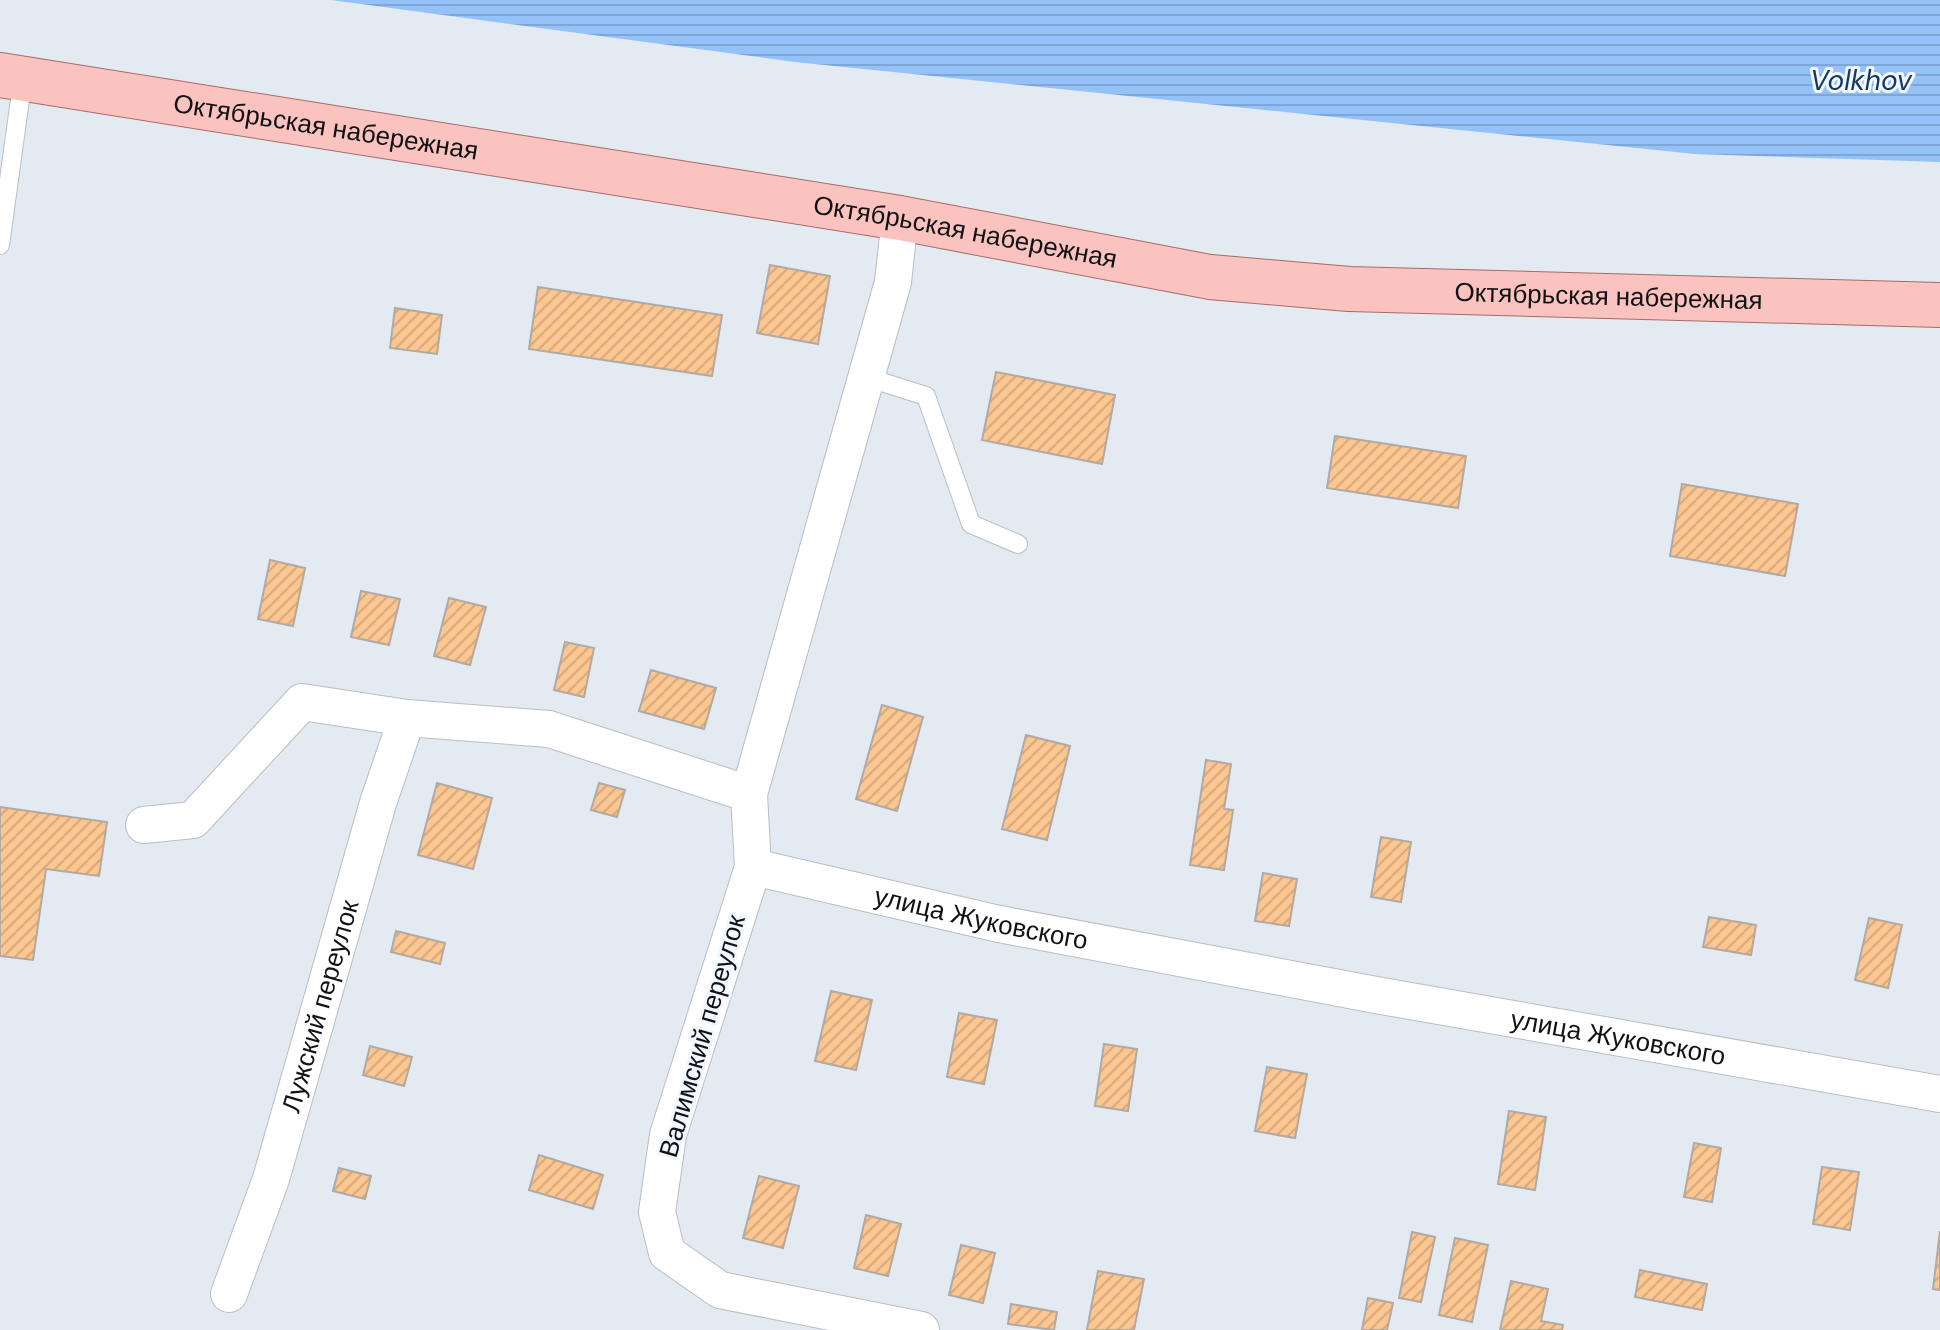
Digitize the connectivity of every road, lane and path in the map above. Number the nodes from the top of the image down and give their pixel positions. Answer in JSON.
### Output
{"nodes":[{"id":1,"x":12,"y":76,"type":"edge"},
{"id":2,"x":900,"y":218,"type":"junction"},
{"id":3,"x":0,"y":245,"type":"edge"},
{"id":4,"x":1940,"y":305,"type":"edge"},
{"id":5,"x":866,"y":377,"type":"junction"},
{"id":6,"x":1018,"y":544,"type":"dead end"},
{"id":7,"x":407,"y":718,"type":"junction"},
{"id":8,"x":749,"y":794,"type":"junction"},
{"id":9,"x":144,"y":825,"type":"dead end"},
{"id":10,"x":753,"y":867,"type":"junction"},
{"id":11,"x":1940,"y":1094,"type":"edge"},
{"id":12,"x":229,"y":1294,"type":"dead end"},
{"id":13,"x":921,"y":1330,"type":"edge"}],
"edges":[{"from":1,"to":2,"type":"main road","name":"Октябрьская набережная"},
{"from":1,"to":3,"type":"lane"},
{"from":2,"to":4,"type":"main road","name":"Октябрьская набережная"},
{"from":2,"to":5,"type":"street"},
{"from":5,"to":6,"type":"lane"},
{"from":5,"to":8,"type":"street"},
{"from":7,"to":8,"type":"street"},
{"from":7,"to":9,"type":"street"},
{"from":7,"to":12,"type":"street","name":"Лужский переулок"},
{"from":8,"to":10,"type":"street"},
{"from":10,"to":11,"type":"street","name":"улица Жуковского"},
{"from":10,"to":13,"type":"street","name":"Валимский переулок"}]}
